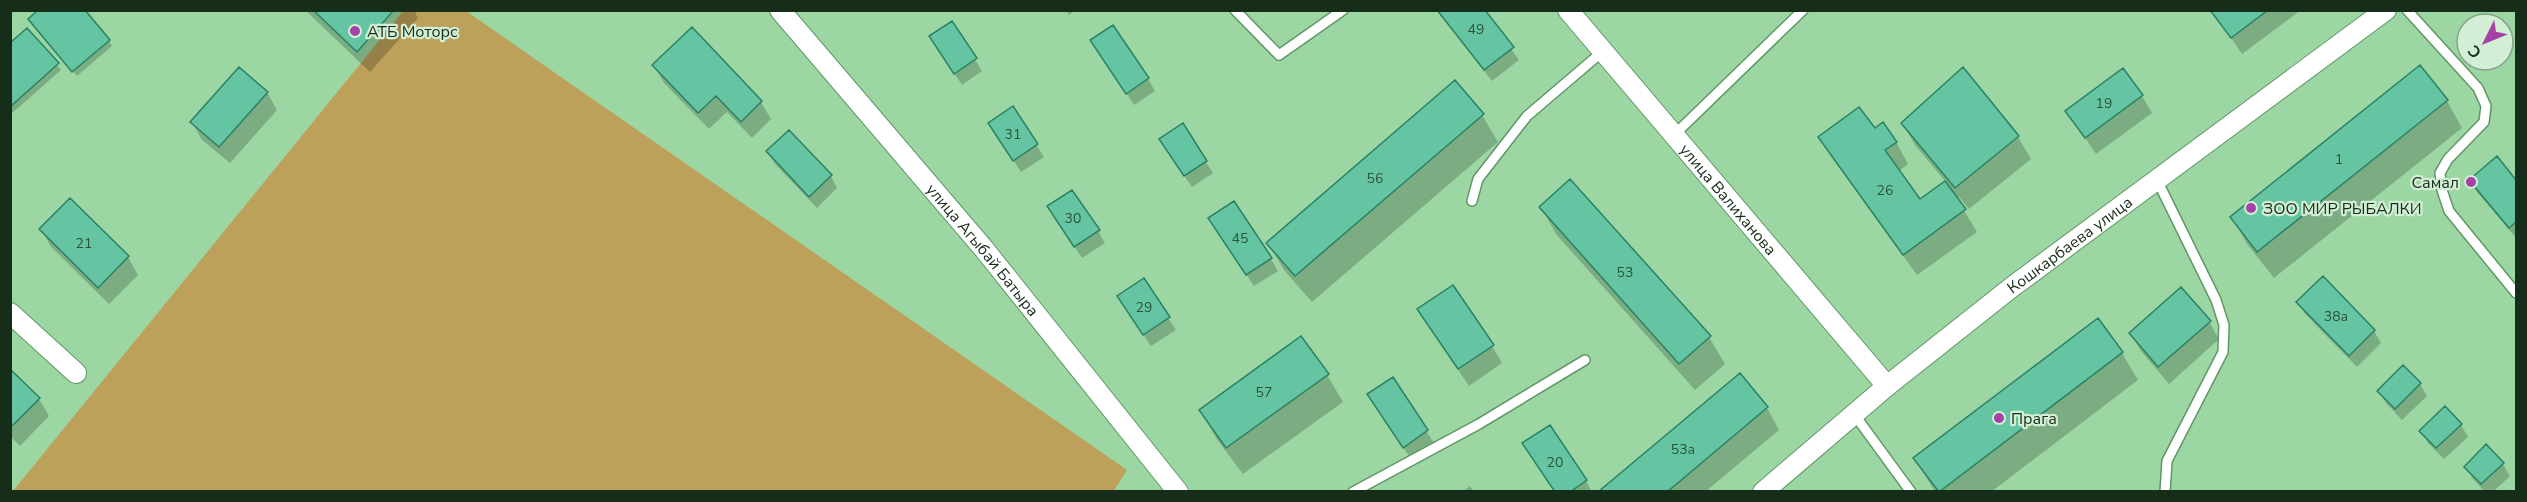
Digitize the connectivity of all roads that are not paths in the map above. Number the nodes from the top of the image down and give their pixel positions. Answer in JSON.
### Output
{"nodes":[{"id":1,"x":780,"y":10,"type":"edge"},
{"id":2,"x":1235,"y":10,"type":"edge"},
{"id":3,"x":1343,"y":10,"type":"edge"},
{"id":4,"x":1568,"y":10,"type":"edge"},
{"id":5,"x":1803,"y":10,"type":"edge"},
{"id":6,"x":2385,"y":10,"type":"edge"},
{"id":7,"x":2407,"y":10,"type":"edge"},
{"id":8,"x":1602,"y":52,"type":"junction"},
{"id":9,"x":1673,"y":136,"type":"junction"},
{"id":10,"x":2157,"y":180,"type":"junction"},
{"id":11,"x":1472,"y":201,"type":"dead end"},
{"id":12,"x":2517,"y":293,"type":"edge"},
{"id":13,"x":10,"y":313,"type":"edge"},
{"id":14,"x":1585,"y":360,"type":"dead end"},
{"id":15,"x":76,"y":373,"type":"dead end"},
{"id":16,"x":1887,"y":386,"type":"junction"},
{"id":17,"x":1854,"y":414,"type":"junction"},
{"id":18,"x":1179,"y":492,"type":"edge"},
{"id":19,"x":1353,"y":492,"type":"edge"},
{"id":20,"x":1763,"y":492,"type":"edge"},
{"id":21,"x":1911,"y":492,"type":"edge"},
{"id":22,"x":2165,"y":492,"type":"edge"}],
"edges":[{"from":1,"to":18,"type":"street","name":"улица Агыбай Батыра"},
{"from":2,"to":3,"type":"lane"},
{"from":4,"to":8,"type":"street","name":"улица Валиханова"},
{"from":5,"to":9,"type":"lane"},
{"from":6,"to":10,"type":"street","name":"Кошкарбаева улица"},
{"from":7,"to":12,"type":"lane"},
{"from":8,"to":9,"type":"street","name":"улица Валиханова"},
{"from":8,"to":11,"type":"lane"},
{"from":9,"to":16,"type":"street","name":"улица Валиханова"},
{"from":10,"to":16,"type":"street","name":"Кошкарбаева улица"},
{"from":10,"to":22,"type":"lane"},
{"from":13,"to":15,"type":"street"},
{"from":14,"to":19,"type":"lane"},
{"from":16,"to":17,"type":"street","name":"Кошкарбаева улица"},
{"from":17,"to":20,"type":"street","name":"Кошкарбаева улица"},
{"from":17,"to":21,"type":"lane"}]}
